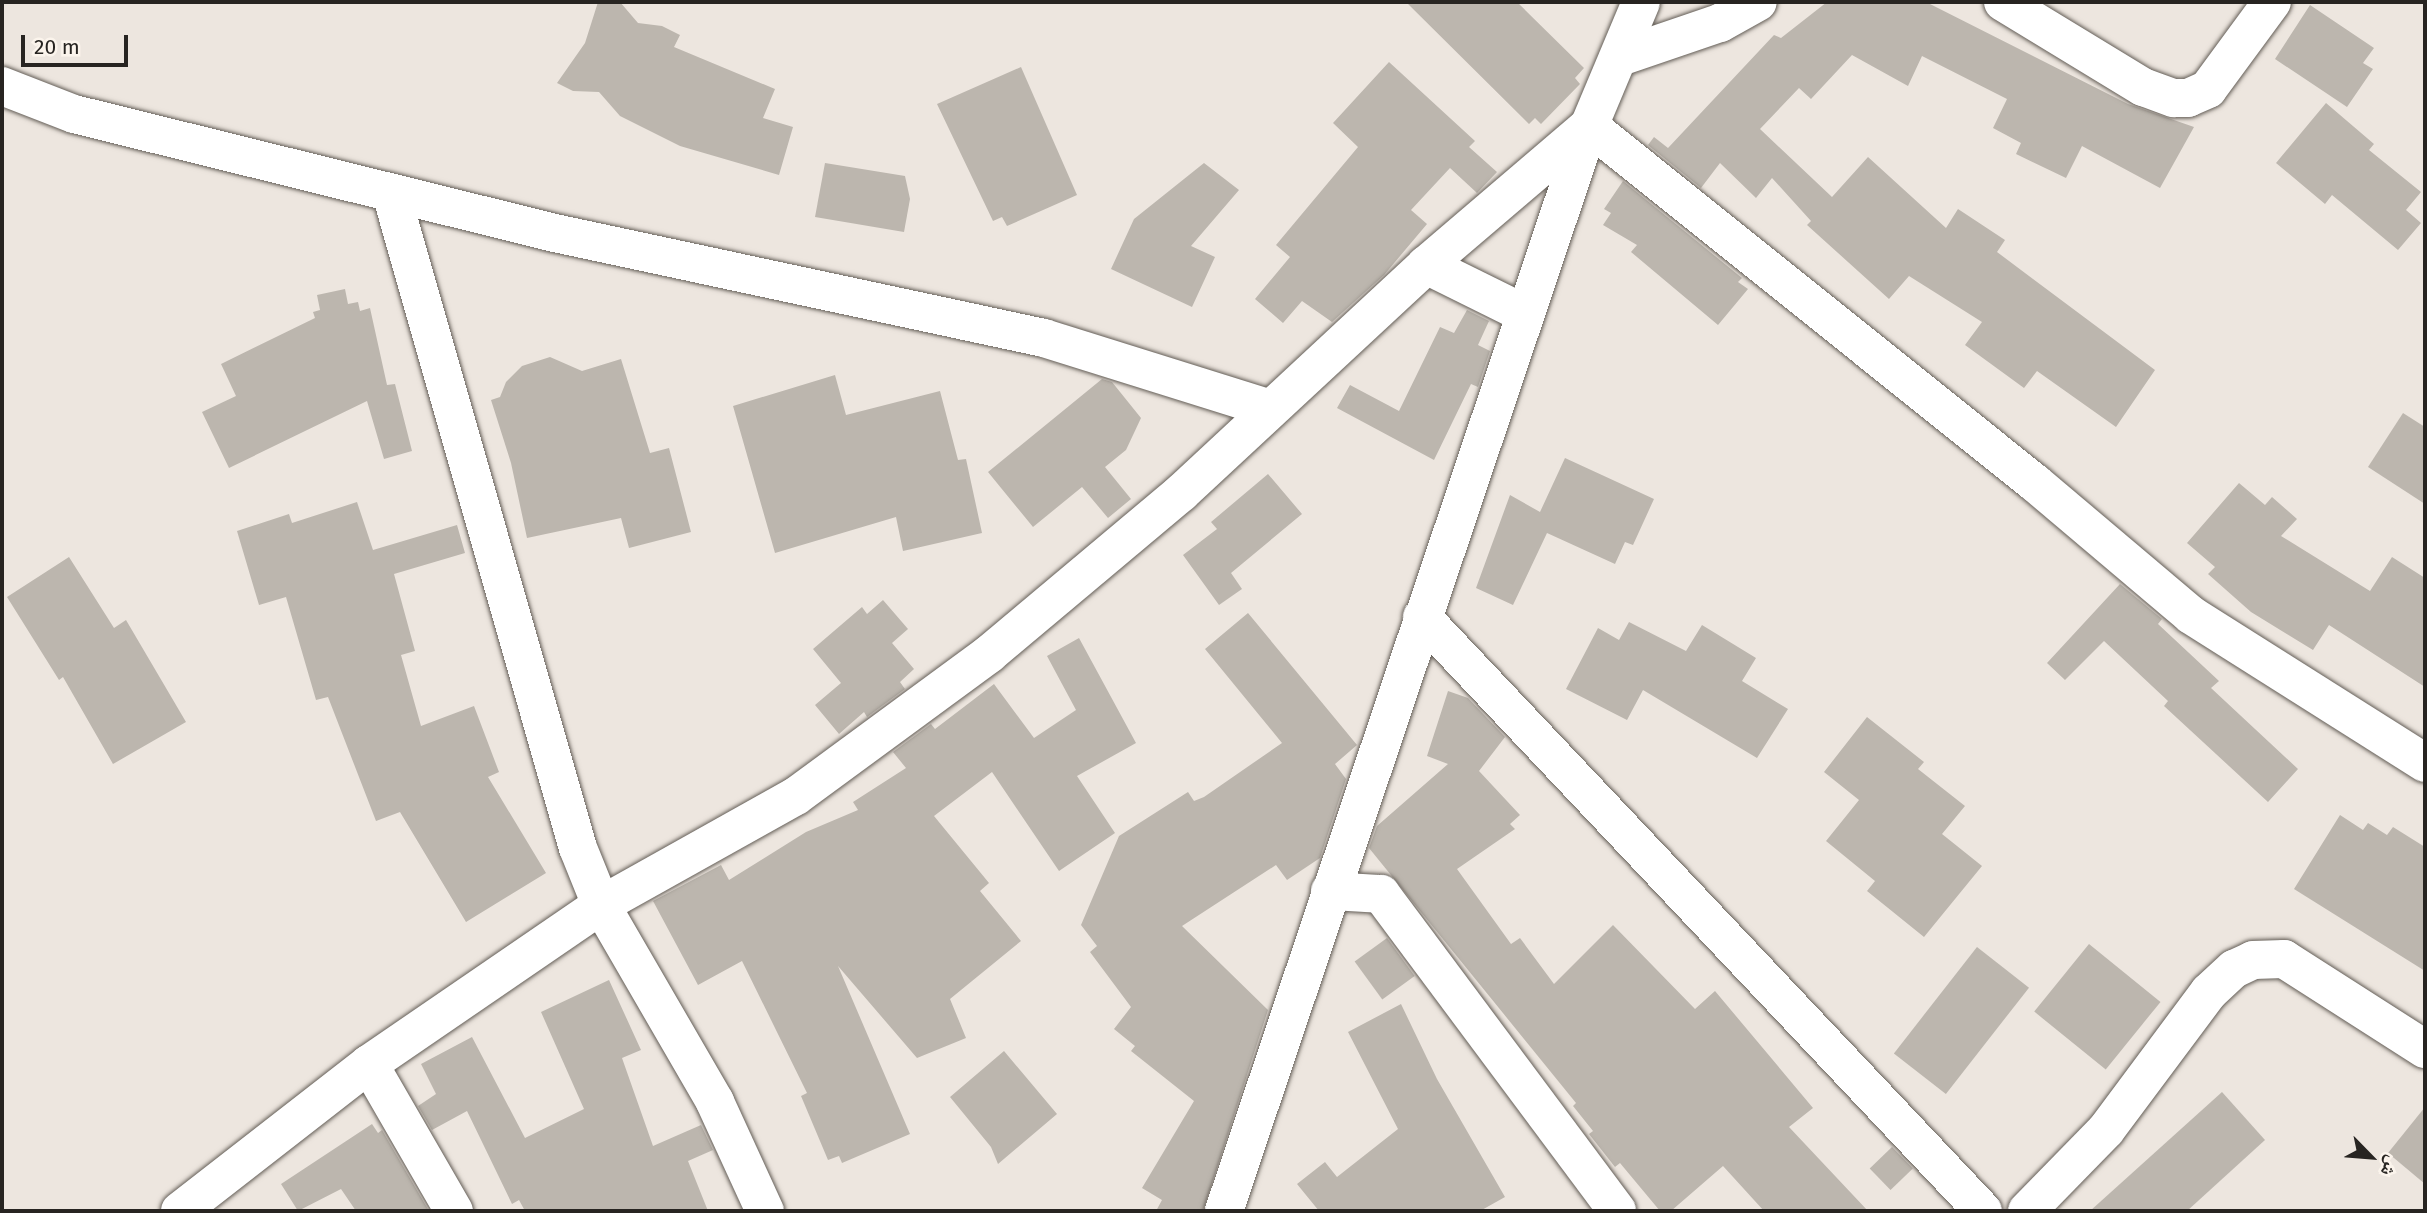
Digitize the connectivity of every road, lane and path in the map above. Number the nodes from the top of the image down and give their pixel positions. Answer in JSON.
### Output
{"nodes":[{"id":1,"x":1641,"y":2,"type":"edge"},
{"id":2,"x":1758,"y":2,"type":"edge"},
{"id":3,"x":2003,"y":2,"type":"edge"},
{"id":4,"x":2272,"y":2,"type":"edge"},
{"id":5,"x":1620,"y":57,"type":"junction"},
{"id":6,"x":2,"y":86,"type":"edge"},
{"id":7,"x":1589,"y":126,"type":"junction"},
{"id":8,"x":391,"y":193,"type":"junction"},
{"id":9,"x":1426,"y":265,"type":"junction"},
{"id":10,"x":1525,"y":314,"type":"junction"},
{"id":11,"x":1268,"y":408,"type":"junction"},
{"id":12,"x":1422,"y":617,"type":"junction"},
{"id":13,"x":2425,"y":763,"type":"edge"},
{"id":14,"x":1330,"y":891,"type":"junction"},
{"id":15,"x":601,"y":905,"type":"junction"},
{"id":16,"x":2425,"y":1049,"type":"edge"},
{"id":17,"x":369,"y":1064,"type":"junction"},
{"id":18,"x":180,"y":1211,"type":"edge"},
{"id":19,"x":454,"y":1211,"type":"edge"},
{"id":20,"x":765,"y":1211,"type":"edge"},
{"id":21,"x":1224,"y":1211,"type":"edge"},
{"id":22,"x":1618,"y":1211,"type":"edge"},
{"id":23,"x":1983,"y":1211,"type":"edge"},
{"id":24,"x":2027,"y":1211,"type":"edge"}],
"edges":[{"from":1,"to":5,"type":"street"},
{"from":2,"to":5,"type":"street"},
{"from":3,"to":4,"type":"street"},
{"from":5,"to":7,"type":"street"},
{"from":6,"to":8,"type":"street"},
{"from":7,"to":9,"type":"street"},
{"from":7,"to":10,"type":"street"},
{"from":7,"to":13,"type":"street"},
{"from":8,"to":11,"type":"street"},
{"from":8,"to":15,"type":"street"},
{"from":9,"to":10,"type":"street"},
{"from":9,"to":11,"type":"street"},
{"from":10,"to":12,"type":"street"},
{"from":11,"to":15,"type":"street"},
{"from":12,"to":14,"type":"street"},
{"from":12,"to":23,"type":"street"},
{"from":14,"to":21,"type":"street"},
{"from":14,"to":22,"type":"street"},
{"from":15,"to":17,"type":"street"},
{"from":15,"to":20,"type":"street"},
{"from":16,"to":24,"type":"street"},
{"from":17,"to":18,"type":"street"},
{"from":17,"to":19,"type":"street"}]}
